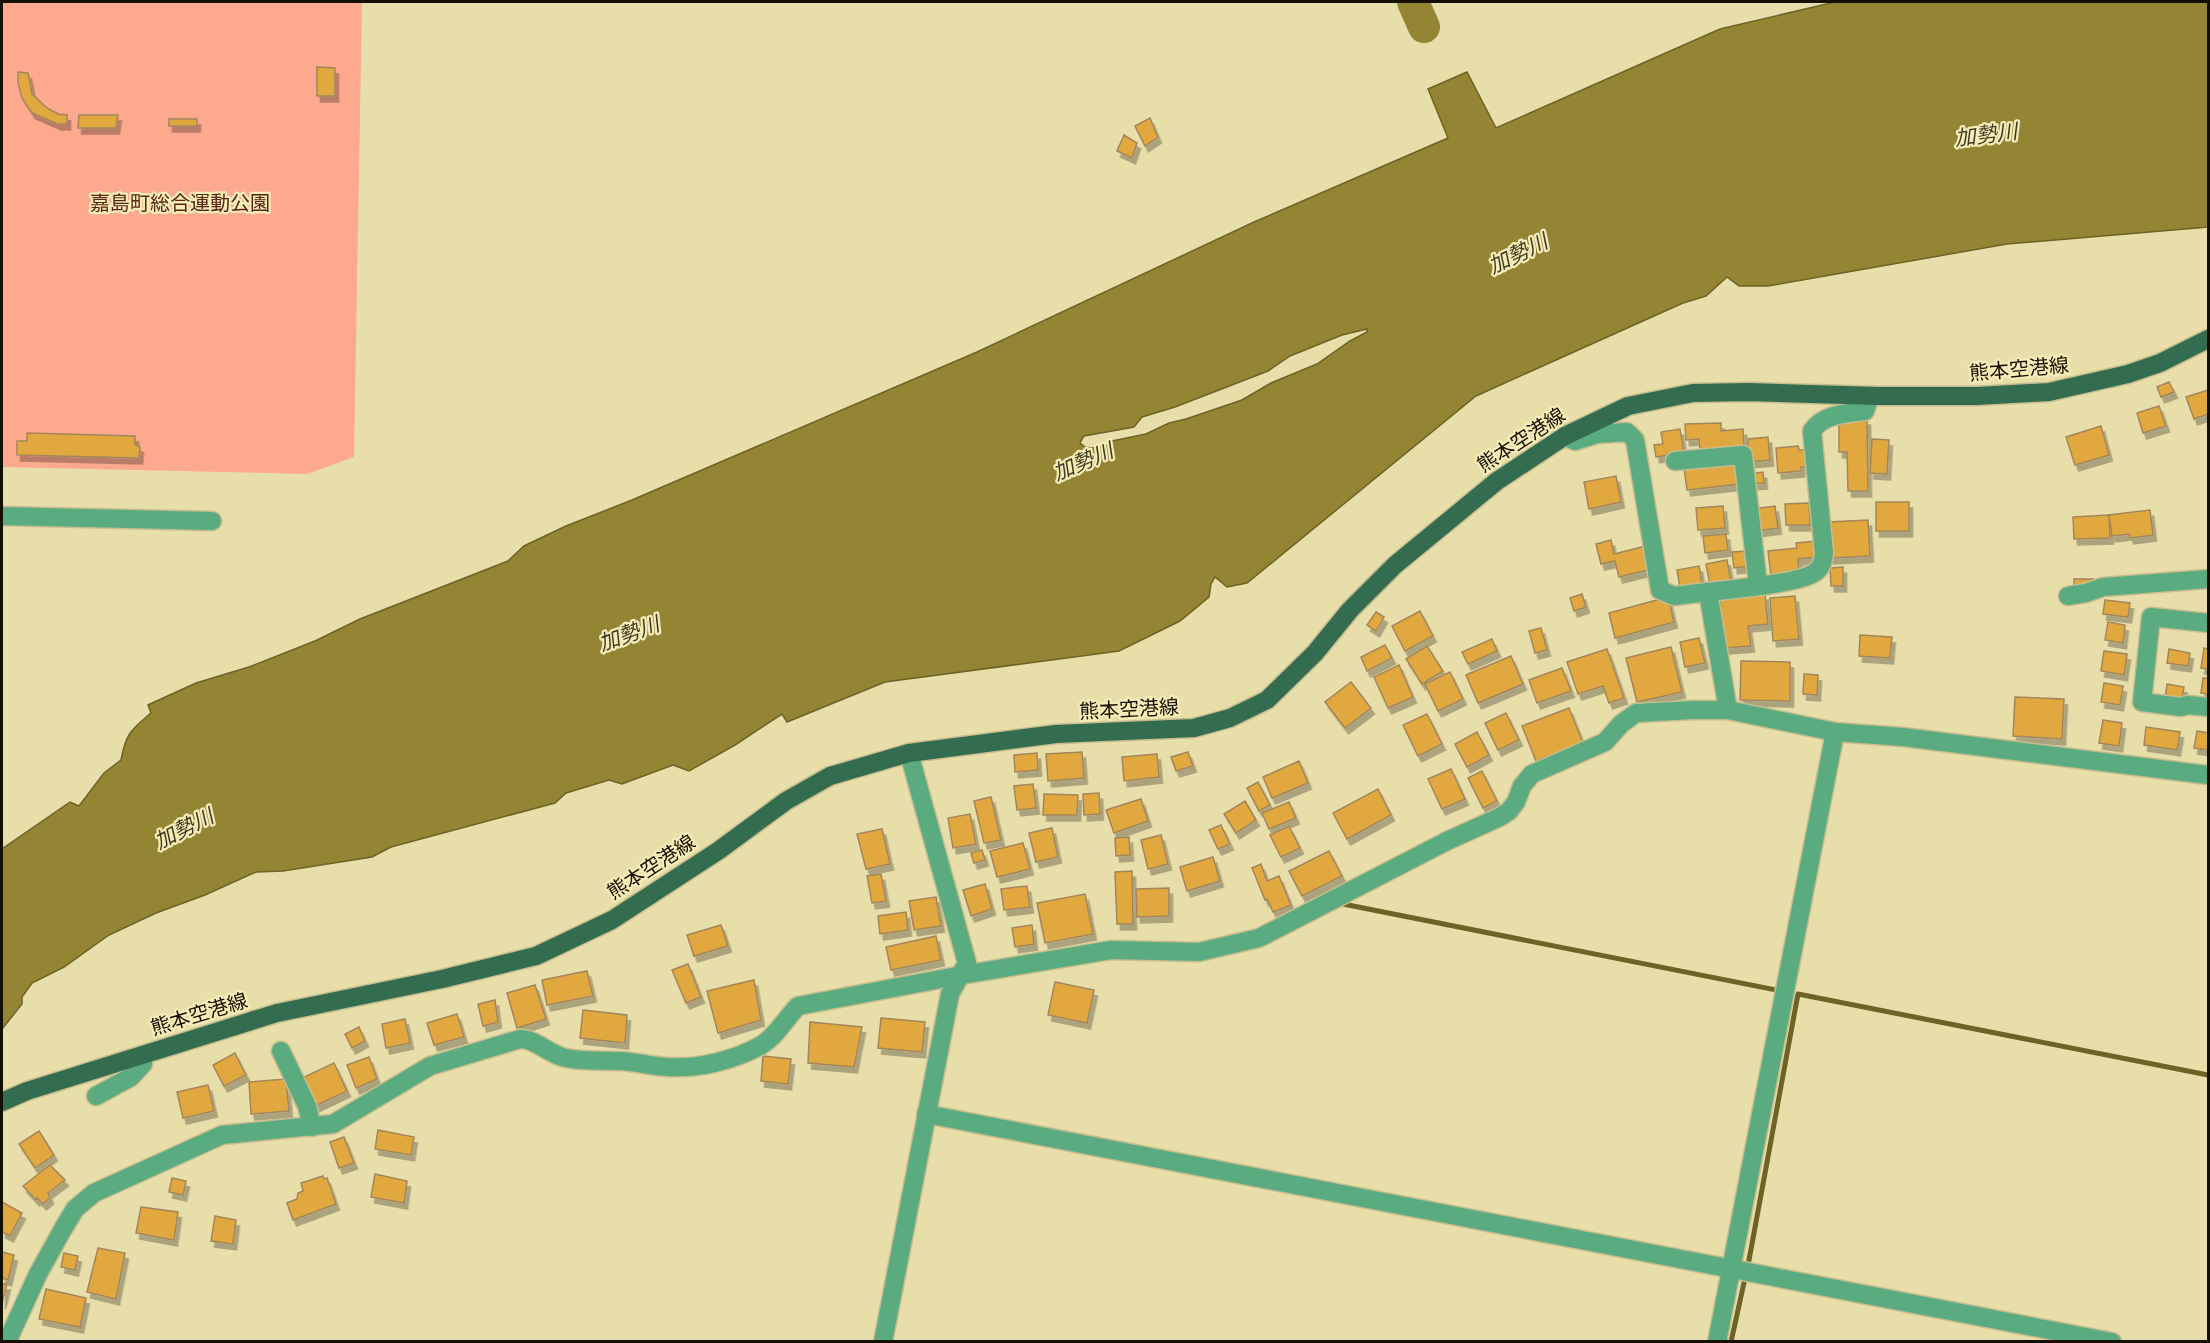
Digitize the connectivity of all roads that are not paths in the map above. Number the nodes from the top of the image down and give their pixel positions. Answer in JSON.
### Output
{"nodes":[{"id":1,"x":2208,"y":339,"type":"edge"},
{"id":2,"x":1870,"y":396,"type":"junction"},
{"id":3,"x":1565,"y":436,"type":"junction"},
{"id":4,"x":1676,"y":461,"type":"dead end"},
{"id":5,"x":2,"y":516,"type":"edge"},
{"id":6,"x":212,"y":521,"type":"dead end"},
{"id":7,"x":2208,"y":579,"type":"edge"},
{"id":8,"x":1758,"y":585,"type":"junction"},
{"id":9,"x":1708,"y":592,"type":"junction"},
{"id":10,"x":2068,"y":596,"type":"dead end"},
{"id":11,"x":2208,"y":623,"type":"edge"},
{"id":12,"x":2208,"y":707,"type":"edge"},
{"id":13,"x":1728,"y":710,"type":"junction"},
{"id":14,"x":1835,"y":732,"type":"junction"},
{"id":15,"x":909,"y":753,"type":"junction"},
{"id":16,"x":2208,"y":775,"type":"edge"},
{"id":17,"x":962,"y":975,"type":"junction"},
{"id":18,"x":281,"y":1051,"type":"dead end"},
{"id":19,"x":142,"y":1055,"type":"junction"},
{"id":20,"x":96,"y":1096,"type":"dead end"},
{"id":21,"x":2,"y":1102,"type":"edge"},
{"id":22,"x":926,"y":1114,"type":"junction"},
{"id":23,"x":312,"y":1127,"type":"junction"},
{"id":24,"x":1732,"y":1267,"type":"junction"},
{"id":25,"x":7,"y":1341,"type":"edge"},
{"id":26,"x":882,"y":1341,"type":"edge"},
{"id":27,"x":1717,"y":1341,"type":"edge"},
{"id":28,"x":2112,"y":1341,"type":"edge"}],
"edges":[{"from":1,"to":2,"type":"main road","name":"熊本空港線"},
{"from":2,"to":3,"type":"main road","name":"熊本空港線"},
{"from":2,"to":8,"type":"street"},
{"from":3,"to":9,"type":"street"},
{"from":3,"to":15,"type":"main road","name":"熊本空港線"},
{"from":4,"to":8,"type":"street"},
{"from":5,"to":6,"type":"street"},
{"from":7,"to":10,"type":"street"},
{"from":8,"to":9,"type":"street"},
{"from":9,"to":13,"type":"street"},
{"from":11,"to":12,"type":"street"},
{"from":13,"to":14,"type":"street"},
{"from":13,"to":17,"type":"street"},
{"from":14,"to":16,"type":"street"},
{"from":14,"to":24,"type":"street"},
{"from":15,"to":17,"type":"street"},
{"from":15,"to":19,"type":"main road","name":"熊本空港線"},
{"from":17,"to":22,"type":"street"},
{"from":17,"to":23,"type":"street"},
{"from":18,"to":23,"type":"street"},
{"from":19,"to":20,"type":"street"},
{"from":19,"to":21,"type":"main road","name":"熊本空港線"},
{"from":22,"to":24,"type":"street"},
{"from":22,"to":26,"type":"street"},
{"from":23,"to":25,"type":"street"},
{"from":24,"to":27,"type":"street"},
{"from":24,"to":28,"type":"street"}]}
